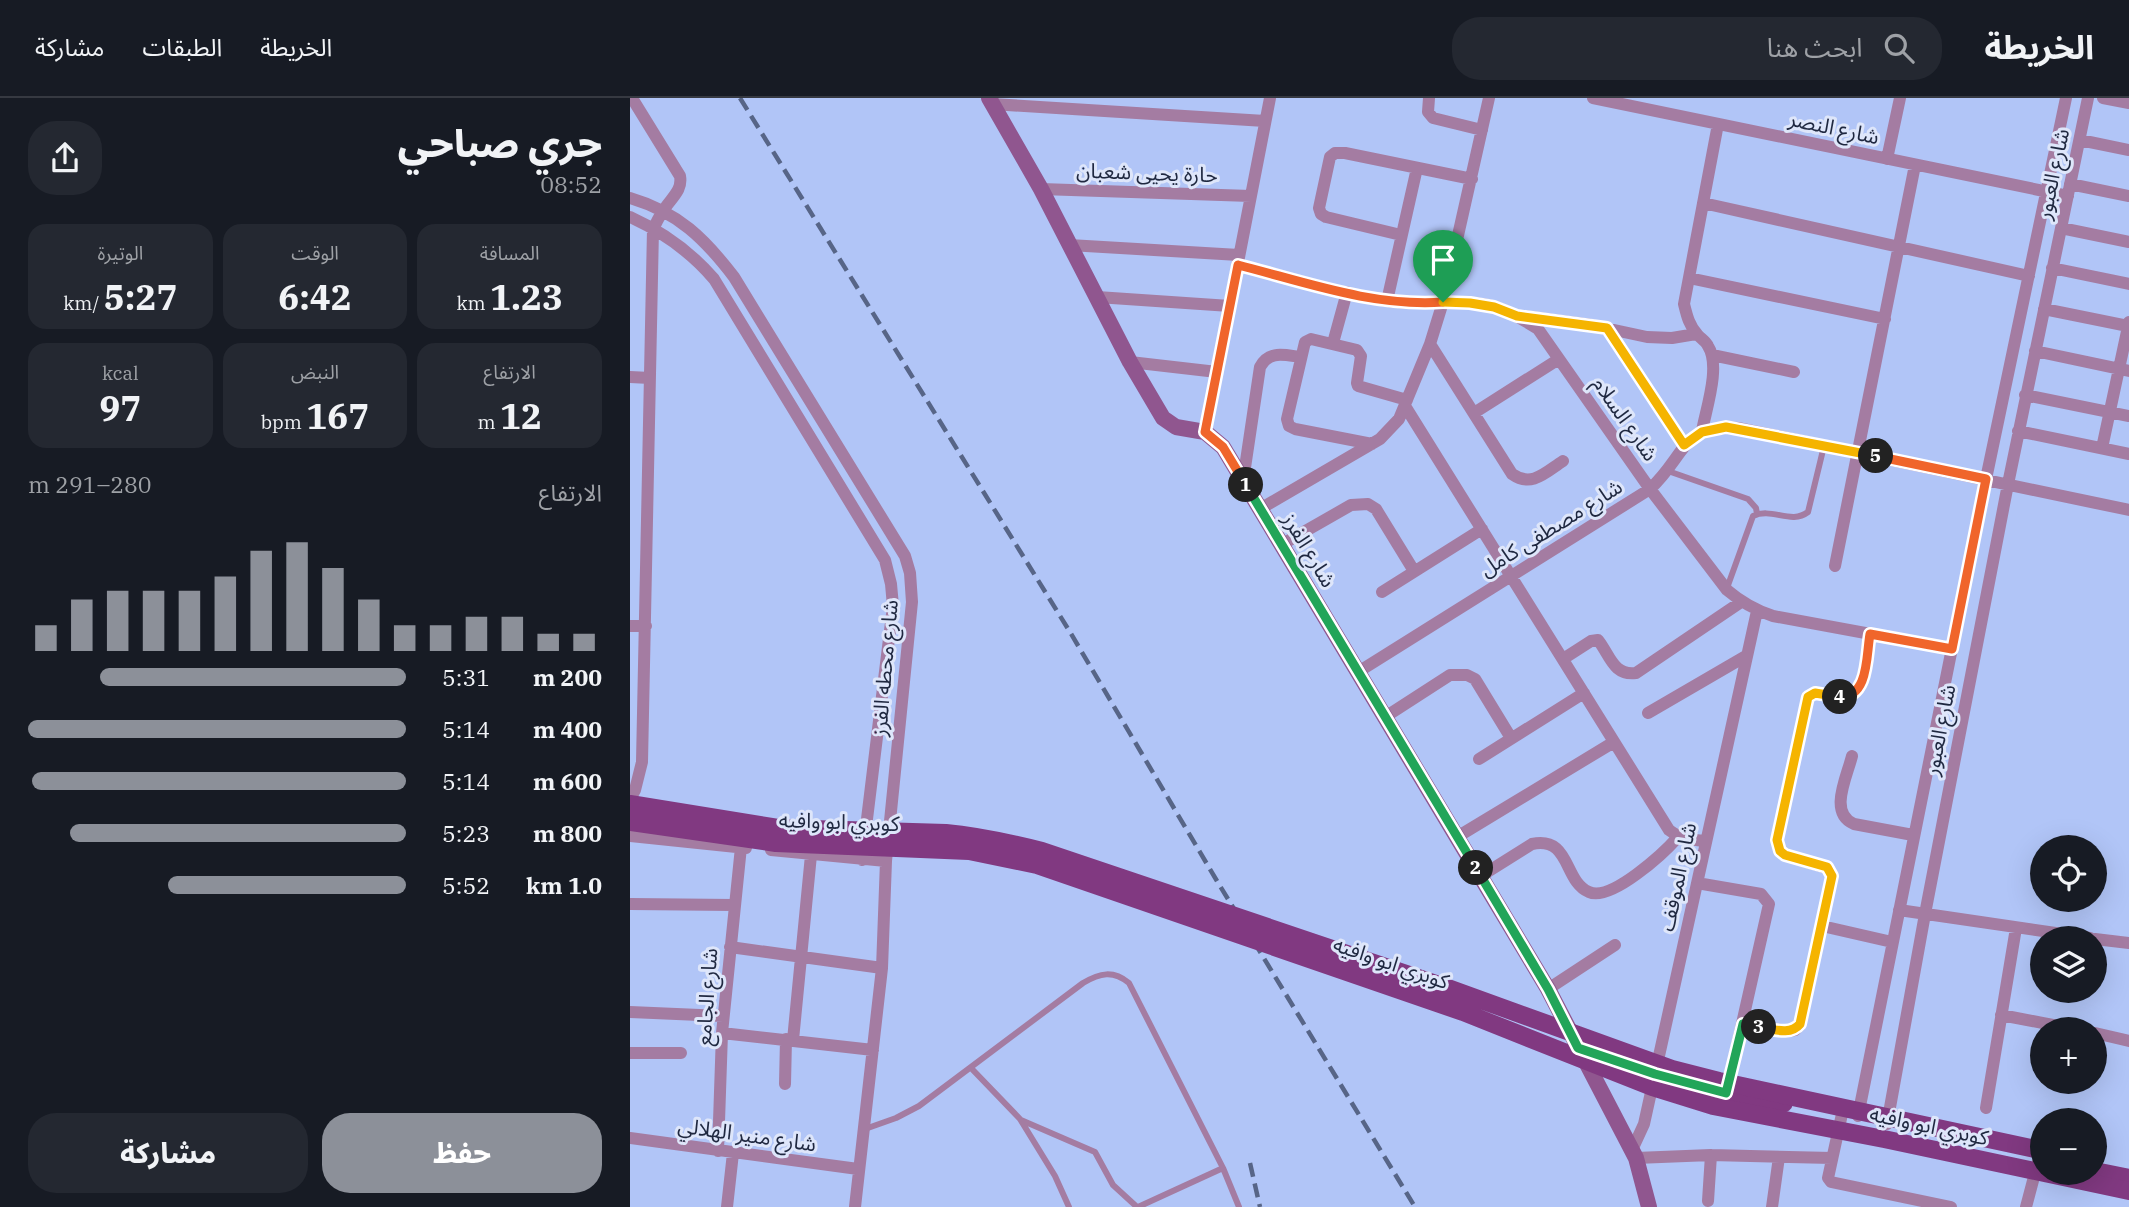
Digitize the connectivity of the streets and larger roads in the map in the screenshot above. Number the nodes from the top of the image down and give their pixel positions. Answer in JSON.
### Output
{"nodes":[{"id":1,"x":632,"y":98,"type":"edge"},
{"id":2,"x":1270,"y":98,"type":"edge"},
{"id":3,"x":1429,"y":98,"type":"edge"},
{"id":4,"x":1489,"y":98,"type":"edge"},
{"id":5,"x":1592,"y":98,"type":"edge"},
{"id":6,"x":1665,"y":98,"type":"edge"},
{"id":7,"x":1900,"y":98,"type":"edge"},
{"id":8,"x":2066,"y":98,"type":"edge"},
{"id":9,"x":2088,"y":98,"type":"edge"},
{"id":10,"x":2104,"y":98,"type":"edge"},
{"id":11,"x":1610,"y":100,"type":"edge"},
{"id":12,"x":990,"y":101,"type":"edge"},
{"id":13,"x":2129,"y":103,"type":"edge"},
{"id":14,"x":1663,"y":113,"type":"junction"},
{"id":15,"x":637,"y":117,"type":"edge"},
{"id":16,"x":1265,"y":121,"type":"junction"},
{"id":17,"x":1718,"y":124,"type":"junction"},
{"id":18,"x":1482,"y":130,"type":"junction"},
{"id":19,"x":2080,"y":140,"type":"junction"},
{"id":20,"x":2129,"y":150,"type":"edge"},
{"id":21,"x":1887,"y":159,"type":"junction"},
{"id":22,"x":1916,"y":165,"type":"junction"},
{"id":23,"x":1417,"y":168,"type":"junction"},
{"id":24,"x":1472,"y":179,"type":"junction"},
{"id":25,"x":1041,"y":189,"type":"junction"},
{"id":26,"x":2069,"y":190,"type":"junction"},
{"id":27,"x":2047,"y":192,"type":"junction"},
{"id":28,"x":1251,"y":196,"type":"junction"},
{"id":29,"x":2129,"y":196,"type":"edge"},
{"id":30,"x":630,"y":198,"type":"edge"},
{"id":31,"x":1703,"y":203,"type":"junction"},
{"id":32,"x":662,"y":211,"type":"junction"},
{"id":33,"x":630,"y":217,"type":"edge"},
{"id":34,"x":2061,"y":228,"type":"junction"},
{"id":35,"x":653,"y":229,"type":"junction"},
{"id":36,"x":1401,"y":235,"type":"junction"},
{"id":37,"x":2129,"y":243,"type":"edge"},
{"id":38,"x":1069,"y":245,"type":"junction"},
{"id":39,"x":1899,"y":247,"type":"junction"},
{"id":40,"x":1238,"y":260,"type":"junction"},
{"id":41,"x":2052,"y":268,"type":"junction"},
{"id":42,"x":2029,"y":276,"type":"junction"},
{"id":43,"x":1689,"y":278,"type":"junction"},
{"id":44,"x":2129,"y":284,"type":"edge"},
{"id":45,"x":1347,"y":292,"type":"junction"},
{"id":46,"x":1097,"y":297,"type":"junction"},
{"id":47,"x":1387,"y":301,"type":"junction"},
{"id":48,"x":1443,"y":302,"type":"junction"},
{"id":49,"x":1230,"y":306,"type":"junction"},
{"id":50,"x":2044,"y":309,"type":"junction"},
{"id":51,"x":1517,"y":316,"type":"junction"},
{"id":52,"x":1885,"y":319,"type":"junction"},
{"id":53,"x":2129,"y":324,"type":"edge"},
{"id":54,"x":1607,"y":328,"type":"junction"},
{"id":55,"x":1696,"y":334,"type":"junction"},
{"id":56,"x":1333,"y":343,"type":"junction"},
{"id":57,"x":1430,"y":344,"type":"junction"},
{"id":58,"x":2035,"y":351,"type":"junction"},
{"id":59,"x":1712,"y":355,"type":"junction"},
{"id":60,"x":1301,"y":357,"type":"junction"},
{"id":61,"x":1559,"y":359,"type":"junction"},
{"id":62,"x":1130,"y":362,"type":"junction"},
{"id":63,"x":2124,"y":370,"type":"edge"},
{"id":64,"x":1217,"y":372,"type":"junction"},
{"id":65,"x":1794,"y":372,"type":"dead end"},
{"id":66,"x":630,"y":377,"type":"edge"},
{"id":67,"x":650,"y":378,"type":"junction"},
{"id":68,"x":2025,"y":395,"type":"junction"},
{"id":69,"x":807,"y":397,"type":"junction"},
{"id":70,"x":1406,"y":403,"type":"junction"},
{"id":71,"x":793,"y":406,"type":"junction"},
{"id":72,"x":2110,"y":412,"type":"junction"},
{"id":73,"x":1474,"y":413,"type":"junction"},
{"id":74,"x":2129,"y":416,"type":"edge"},
{"id":75,"x":2018,"y":431,"type":"junction"},
{"id":76,"x":1205,"y":432,"type":"junction"},
{"id":77,"x":1702,"y":432,"type":"junction"},
{"id":78,"x":1371,"y":444,"type":"junction"},
{"id":79,"x":1684,"y":445,"type":"junction"},
{"id":80,"x":2102,"y":448,"type":"junction"},
{"id":81,"x":1858,"y":452,"type":"junction"},
{"id":82,"x":2129,"y":454,"type":"edge"},
{"id":83,"x":1563,"y":461,"type":"dead end"},
{"id":84,"x":1986,"y":479,"type":"junction"},
{"id":85,"x":1243,"y":481,"type":"junction"},
{"id":86,"x":2008,"y":484,"type":"junction"},
{"id":87,"x":1650,"y":489,"type":"junction"},
{"id":88,"x":1260,"y":509,"type":"junction"},
{"id":89,"x":2129,"y":510,"type":"edge"},
{"id":90,"x":1482,"y":529,"type":"junction"},
{"id":91,"x":1281,"y":545,"type":"junction"},
{"id":92,"x":1835,"y":566,"type":"dead end"},
{"id":93,"x":1415,"y":571,"type":"junction"},
{"id":94,"x":1511,"y":576,"type":"junction"},
{"id":95,"x":1382,"y":592,"type":"dead end"},
{"id":96,"x":1741,"y":602,"type":"junction"},
{"id":97,"x":1756,"y":611,"type":"junction"},
{"id":98,"x":630,"y":626,"type":"edge"},
{"id":99,"x":646,"y":626,"type":"junction"},
{"id":100,"x":1870,"y":634,"type":"junction"},
{"id":101,"x":1952,"y":649,"type":"junction"},
{"id":102,"x":1746,"y":656,"type":"junction"},
{"id":103,"x":1563,"y":659,"type":"junction"},
{"id":104,"x":885,"y":664,"type":"junction"},
{"id":105,"x":905,"y":667,"type":"junction"},
{"id":106,"x":1358,"y":672,"type":"junction"},
{"id":107,"x":1584,"y":693,"type":"junction"},
{"id":108,"x":1648,"y":713,"type":"dead end"},
{"id":109,"x":1385,"y":718,"type":"junction"},
{"id":110,"x":1511,"y":738,"type":"junction"},
{"id":111,"x":1614,"y":742,"type":"junction"},
{"id":112,"x":1852,"y":756,"type":"dead end"},
{"id":113,"x":1479,"y":759,"type":"dead end"},
{"id":114,"x":636,"y":762,"type":"edge"},
{"id":115,"x":632,"y":798,"type":"edge"},
{"id":116,"x":630,"y":822,"type":"edge"},
{"id":117,"x":1913,"y":835,"type":"junction"},
{"id":118,"x":630,"y":836,"type":"edge"},
{"id":119,"x":1457,"y":836,"type":"junction"},
{"id":120,"x":1678,"y":836,"type":"junction"},
{"id":121,"x":1706,"y":841,"type":"junction"},
{"id":122,"x":741,"y":847,"type":"junction"},
{"id":123,"x":811,"y":855,"type":"junction"},
{"id":124,"x":862,"y":860,"type":"junction"},
{"id":125,"x":886,"y":861,"type":"junction"},
{"id":126,"x":1481,"y":876,"type":"junction"},
{"id":127,"x":1697,"y":883,"type":"junction"},
{"id":128,"x":630,"y":904,"type":"edge"},
{"id":129,"x":734,"y":905,"type":"junction"},
{"id":130,"x":1899,"y":910,"type":"junction"},
{"id":131,"x":1924,"y":914,"type":"junction"},
{"id":132,"x":1822,"y":926,"type":"junction"},
{"id":133,"x":2015,"y":928,"type":"junction"},
{"id":134,"x":2030,"y":930,"type":"edge"},
{"id":135,"x":2107,"y":940,"type":"edge"},
{"id":136,"x":1892,"y":942,"type":"junction"},
{"id":137,"x":2129,"y":943,"type":"edge"},
{"id":138,"x":1615,"y":945,"type":"dead end"},
{"id":139,"x":730,"y":947,"type":"junction"},
{"id":140,"x":802,"y":957,"type":"junction"},
{"id":141,"x":882,"y":968,"type":"junction"},
{"id":142,"x":1548,"y":989,"type":"junction"},
{"id":143,"x":630,"y":1012,"type":"edge"},
{"id":144,"x":2001,"y":1015,"type":"junction"},
{"id":145,"x":723,"y":1016,"type":"junction"},
{"id":146,"x":2030,"y":1021,"type":"edge"},
{"id":147,"x":1743,"y":1024,"type":"junction"},
{"id":148,"x":722,"y":1033,"type":"junction"},
{"id":149,"x":2107,"y":1036,"type":"edge"},
{"id":150,"x":789,"y":1040,"type":"junction"},
{"id":151,"x":2129,"y":1041,"type":"edge"},
{"id":152,"x":1578,"y":1048,"type":"junction"},
{"id":153,"x":873,"y":1050,"type":"junction"},
{"id":154,"x":630,"y":1052,"type":"edge"},
{"id":155,"x":681,"y":1053,"type":"dead end"},
{"id":156,"x":1655,"y":1074,"type":"junction"},
{"id":157,"x":785,"y":1084,"type":"dead end"},
{"id":158,"x":1726,"y":1093,"type":"junction"},
{"id":159,"x":1986,"y":1108,"type":"dead end"},
{"id":160,"x":1850,"y":1116,"type":"junction"},
{"id":161,"x":1887,"y":1124,"type":"junction"},
{"id":162,"x":630,"y":1138,"type":"edge"},
{"id":163,"x":719,"y":1151,"type":"junction"},
{"id":164,"x":2030,"y":1152,"type":"edge"},
{"id":165,"x":2030,"y":1152,"type":"edge"},
{"id":166,"x":733,"y":1153,"type":"junction"},
{"id":167,"x":1634,"y":1154,"type":"junction"},
{"id":168,"x":1711,"y":1155,"type":"junction"},
{"id":169,"x":1779,"y":1157,"type":"junction"},
{"id":170,"x":1832,"y":1158,"type":"junction"},
{"id":171,"x":2107,"y":1162,"type":"edge"},
{"id":172,"x":2129,"y":1166,"type":"edge"},
{"id":173,"x":858,"y":1169,"type":"junction"},
{"id":174,"x":2107,"y":1173,"type":"edge"},
{"id":175,"x":2129,"y":1178,"type":"edge"},
{"id":176,"x":2032,"y":1185,"type":"edge"},
{"id":177,"x":2129,"y":1191,"type":"edge"},
{"id":178,"x":1708,"y":1201,"type":"dead end"},
{"id":179,"x":727,"y":1207,"type":"edge"},
{"id":180,"x":855,"y":1207,"type":"edge"},
{"id":181,"x":1649,"y":1207,"type":"edge"},
{"id":182,"x":1772,"y":1207,"type":"edge"},
{"id":183,"x":1951,"y":1207,"type":"edge"},
{"id":184,"x":2026,"y":1207,"type":"edge"}],
"edges":[{"from":1,"to":15,"type":"street"},
{"from":2,"to":16,"type":"street"},
{"from":3,"to":18,"type":"street"},
{"from":4,"to":18,"type":"street"},
{"from":5,"to":11,"type":"street","name":"شارع النصر"},
{"from":6,"to":14,"type":"street"},
{"from":7,"to":21,"type":"street"},
{"from":8,"to":27,"type":"street","name":"شارع العبور"},
{"from":9,"to":19,"type":"street","name":"شارع العبور"},
{"from":10,"to":13,"type":"street"},
{"from":11,"to":14,"type":"street","name":"شارع النصر"},
{"from":12,"to":16,"type":"street"},
{"from":12,"to":25,"type":"street"},
{"from":14,"to":17,"type":"street","name":"شارع النصر"},
{"from":15,"to":32,"type":"street"},
{"from":16,"to":28,"type":"street"},
{"from":17,"to":21,"type":"street","name":"شارع النصر"},
{"from":17,"to":31,"type":"street"},
{"from":18,"to":24,"type":"street"},
{"from":19,"to":20,"type":"street"},
{"from":19,"to":26,"type":"street","name":"شارع العبور"},
{"from":21,"to":22,"type":"street","name":"شارع النصر"},
{"from":22,"to":27,"type":"street","name":"شارع النصر"},
{"from":22,"to":39,"type":"street"},
{"from":23,"to":24,"type":"street"},
{"from":23,"to":36,"type":"street"},
{"from":23,"to":36,"type":"street"},
{"from":24,"to":48,"type":"street"},
{"from":25,"to":28,"type":"street","name":"حارة يحيى شعبان"},
{"from":25,"to":38,"type":"street"},
{"from":26,"to":27,"type":"street","name":"شارع النصر"},
{"from":26,"to":29,"type":"street","name":"شارع النصر"},
{"from":26,"to":34,"type":"street","name":"شارع العبور"},
{"from":27,"to":42,"type":"street","name":"شارع العبور"},
{"from":28,"to":40,"type":"street"},
{"from":30,"to":32,"type":"street","name":"شارع محطه الفرز"},
{"from":31,"to":39,"type":"street"},
{"from":31,"to":43,"type":"street"},
{"from":32,"to":35,"type":"street"},
{"from":32,"to":69,"type":"street","name":"شارع محطه الفرز"},
{"from":33,"to":35,"type":"street","name":"شارع محطه الفرز"},
{"from":34,"to":37,"type":"street"},
{"from":34,"to":41,"type":"street","name":"شارع العبور"},
{"from":35,"to":67,"type":"street"},
{"from":35,"to":71,"type":"street","name":"شارع محطه الفرز"},
{"from":36,"to":47,"type":"street"},
{"from":38,"to":40,"type":"street","name":"شارع السلام"},
{"from":38,"to":46,"type":"street"},
{"from":39,"to":42,"type":"street"},
{"from":39,"to":52,"type":"street"},
{"from":40,"to":45,"type":"street","name":"شارع السلام"},
{"from":40,"to":49,"type":"street"},
{"from":41,"to":44,"type":"street"},
{"from":41,"to":50,"type":"street","name":"شارع العبور"},
{"from":42,"to":84,"type":"street","name":"شارع العبور"},
{"from":43,"to":52,"type":"street"},
{"from":43,"to":55,"type":"street"},
{"from":45,"to":47,"type":"street","name":"شارع السلام"},
{"from":45,"to":56,"type":"street"},
{"from":46,"to":49,"type":"street"},
{"from":46,"to":62,"type":"street"},
{"from":47,"to":48,"type":"street","name":"شارع السلام"},
{"from":48,"to":51,"type":"street","name":"شارع السلام"},
{"from":48,"to":57,"type":"street"},
{"from":49,"to":64,"type":"street"},
{"from":50,"to":53,"type":"street"},
{"from":50,"to":58,"type":"street","name":"شارع العبور"},
{"from":51,"to":54,"type":"street"},
{"from":51,"to":61,"type":"street","name":"شارع السلام"},
{"from":52,"to":81,"type":"street"},
{"from":53,"to":63,"type":"street"},
{"from":54,"to":55,"type":"street"},
{"from":54,"to":79,"type":"street"},
{"from":55,"to":59,"type":"street"},
{"from":56,"to":60,"type":"street"},
{"from":56,"to":70,"type":"street"},
{"from":57,"to":70,"type":"street"},
{"from":57,"to":73,"type":"street"},
{"from":58,"to":63,"type":"street"},
{"from":58,"to":68,"type":"street","name":"شارع العبور"},
{"from":59,"to":65,"type":"street"},
{"from":59,"to":77,"type":"street"},
{"from":60,"to":78,"type":"street"},
{"from":60,"to":85,"type":"street"},
{"from":61,"to":73,"type":"street"},
{"from":61,"to":87,"type":"street","name":"شارع السلام"},
{"from":62,"to":64,"type":"street"},
{"from":62,"to":76,"type":"street"},
{"from":63,"to":72,"type":"street"},
{"from":64,"to":76,"type":"street"},
{"from":66,"to":67,"type":"street"},
{"from":67,"to":99,"type":"street"},
{"from":68,"to":72,"type":"street"},
{"from":68,"to":75,"type":"street","name":"شارع العبور"},
{"from":69,"to":71,"type":"street"},
{"from":69,"to":105,"type":"street","name":"شارع محطه الفرز"},
{"from":70,"to":78,"type":"street"},
{"from":70,"to":90,"type":"street"},
{"from":71,"to":104,"type":"street","name":"شارع محطه الفرز"},
{"from":72,"to":74,"type":"street"},
{"from":72,"to":80,"type":"street"},
{"from":73,"to":83,"type":"street"},
{"from":75,"to":80,"type":"street"},
{"from":75,"to":86,"type":"street","name":"شارع العبور"},
{"from":76,"to":85,"type":"street","name":"شارع الفرز"},
{"from":77,"to":79,"type":"street","name":"شارع مصطفى كامل"},
{"from":77,"to":81,"type":"street","name":"شارع مصطفى كامل"},
{"from":78,"to":88,"type":"street"},
{"from":79,"to":87,"type":"street","name":"شارع مصطفى كامل"},
{"from":80,"to":82,"type":"street"},
{"from":81,"to":84,"type":"street","name":"شارع مصطفى كامل"},
{"from":81,"to":92,"type":"street"},
{"from":84,"to":86,"type":"street","name":"شارع مصطفى كامل"},
{"from":84,"to":101,"type":"street","name":"شارع العبور"},
{"from":85,"to":88,"type":"street","name":"شارع الفرز"},
{"from":86,"to":89,"type":"street","name":"شارع مصطفى كامل"},
{"from":86,"to":131,"type":"street","name":"شارع العبور"},
{"from":87,"to":94,"type":"street","name":"شارع مصطفى كامل"},
{"from":87,"to":96,"type":"street","name":"شارع السلام"},
{"from":88,"to":91,"type":"street","name":"شارع الفرز"},
{"from":90,"to":93,"type":"street"},
{"from":90,"to":94,"type":"street"},
{"from":91,"to":93,"type":"street"},
{"from":91,"to":106,"type":"street","name":"شارع الفرز"},
{"from":93,"to":95,"type":"street"},
{"from":94,"to":103,"type":"street"},
{"from":94,"to":106,"type":"street","name":"شارع مصطفى كامل"},
{"from":96,"to":97,"type":"street","name":"شارع السلام"},
{"from":96,"to":103,"type":"street"},
{"from":97,"to":100,"type":"street","name":"شارع السلام"},
{"from":97,"to":102,"type":"street","name":"شارع الموقف"},
{"from":98,"to":99,"type":"street"},
{"from":99,"to":114,"type":"street"},
{"from":100,"to":101,"type":"street","name":"شارع السلام"},
{"from":100,"to":132,"type":"street"},
{"from":101,"to":117,"type":"street","name":"شارع العبور"},
{"from":102,"to":108,"type":"street"},
{"from":102,"to":121,"type":"street","name":"شارع الموقف"},
{"from":103,"to":107,"type":"street"},
{"from":104,"to":105,"type":"street"},
{"from":104,"to":124,"type":"street","name":"شارع محطه الفرز"},
{"from":105,"to":125,"type":"street","name":"شارع محطه الفرز"},
{"from":106,"to":109,"type":"street","name":"شارع الفرز"},
{"from":107,"to":110,"type":"street"},
{"from":107,"to":111,"type":"street"},
{"from":109,"to":110,"type":"street"},
{"from":109,"to":119,"type":"street","name":"شارع الفرز"},
{"from":110,"to":113,"type":"street"},
{"from":111,"to":119,"type":"street"},
{"from":111,"to":120,"type":"street"},
{"from":112,"to":117,"type":"street"},
{"from":114,"to":115,"type":"street"},
{"from":115,"to":164,"type":"main road","name":"كوبري ابو وافيه","bridge":true},
{"from":116,"to":177,"type":"main road","name":"كوبري ابو وافيه","bridge":true},
{"from":117,"to":130,"type":"street","name":"شارع العبور"},
{"from":118,"to":122,"type":"street"},
{"from":119,"to":126,"type":"street","name":"شارع الفرز"},
{"from":120,"to":121,"type":"street"},
{"from":120,"to":126,"type":"street"},
{"from":121,"to":127,"type":"street","name":"شارع الموقف"},
{"from":122,"to":123,"type":"street"},
{"from":122,"to":129,"type":"street","name":"شارع الجامع"},
{"from":123,"to":124,"type":"street"},
{"from":123,"to":140,"type":"street"},
{"from":124,"to":125,"type":"street"},
{"from":125,"to":141,"type":"street","name":"شارع محطه الفرز"},
{"from":126,"to":142,"type":"street","name":"شارع الفرز"},
{"from":127,"to":147,"type":"street"},
{"from":127,"to":156,"type":"street","name":"شارع الموقف"},
{"from":128,"to":129,"type":"street"},
{"from":129,"to":139,"type":"street","name":"شارع الجامع"},
{"from":130,"to":131,"type":"street"},
{"from":130,"to":136,"type":"street","name":"شارع العبور"},
{"from":131,"to":133,"type":"street"},
{"from":131,"to":161,"type":"street","name":"شارع العبور"},
{"from":132,"to":136,"type":"street"},
{"from":132,"to":147,"type":"street"},
{"from":133,"to":134,"type":"street"},
{"from":133,"to":144,"type":"street"},
{"from":135,"to":137,"type":"street"},
{"from":136,"to":160,"type":"street","name":"شارع العبور"},
{"from":138,"to":142,"type":"street"},
{"from":139,"to":140,"type":"street"},
{"from":139,"to":145,"type":"street","name":"شارع الجامع"},
{"from":140,"to":141,"type":"street"},
{"from":140,"to":150,"type":"street"},
{"from":141,"to":153,"type":"street","name":"شارع محطه الفرز"},
{"from":142,"to":152,"type":"street","name":"شارع الفرز"},
{"from":143,"to":145,"type":"street"},
{"from":144,"to":146,"type":"street"},
{"from":144,"to":159,"type":"street"},
{"from":145,"to":148,"type":"street","name":"شارع الجامع"},
{"from":147,"to":158,"type":"street"},
{"from":148,"to":150,"type":"street"},
{"from":148,"to":163,"type":"street","name":"شارع الجامع"},
{"from":149,"to":151,"type":"street"},
{"from":150,"to":153,"type":"street"},
{"from":150,"to":157,"type":"street"},
{"from":152,"to":156,"type":"main road"},
{"from":152,"to":167,"type":"street","name":"شارع الفرز"},
{"from":153,"to":173,"type":"street","name":"شارع محطه الفرز"},
{"from":154,"to":155,"type":"street"},
{"from":156,"to":158,"type":"main road"},
{"from":156,"to":167,"type":"street","name":"شارع الموقف"},
{"from":158,"to":160,"type":"main road"},
{"from":160,"to":161,"type":"main road"},
{"from":160,"to":170,"type":"street","name":"شارع العبور"},
{"from":161,"to":165,"type":"main road"},
{"from":162,"to":163,"type":"street","name":"شارع منير الهلالي"},
{"from":163,"to":166,"type":"street","name":"شارع منير الهلالي"},
{"from":166,"to":173,"type":"street","name":"شارع منير الهلالي"},
{"from":166,"to":179,"type":"street"},
{"from":167,"to":168,"type":"street"},
{"from":167,"to":181,"type":"street","name":"شارع الفرز"},
{"from":168,"to":169,"type":"street"},
{"from":168,"to":178,"type":"street"},
{"from":169,"to":170,"type":"street"},
{"from":169,"to":182,"type":"street"},
{"from":170,"to":183,"type":"street"},
{"from":171,"to":172,"type":"main road"},
{"from":173,"to":180,"type":"street","name":"شارع محطه الفرز"},
{"from":174,"to":175,"type":"main road"},
{"from":176,"to":184,"type":"street"}]}
